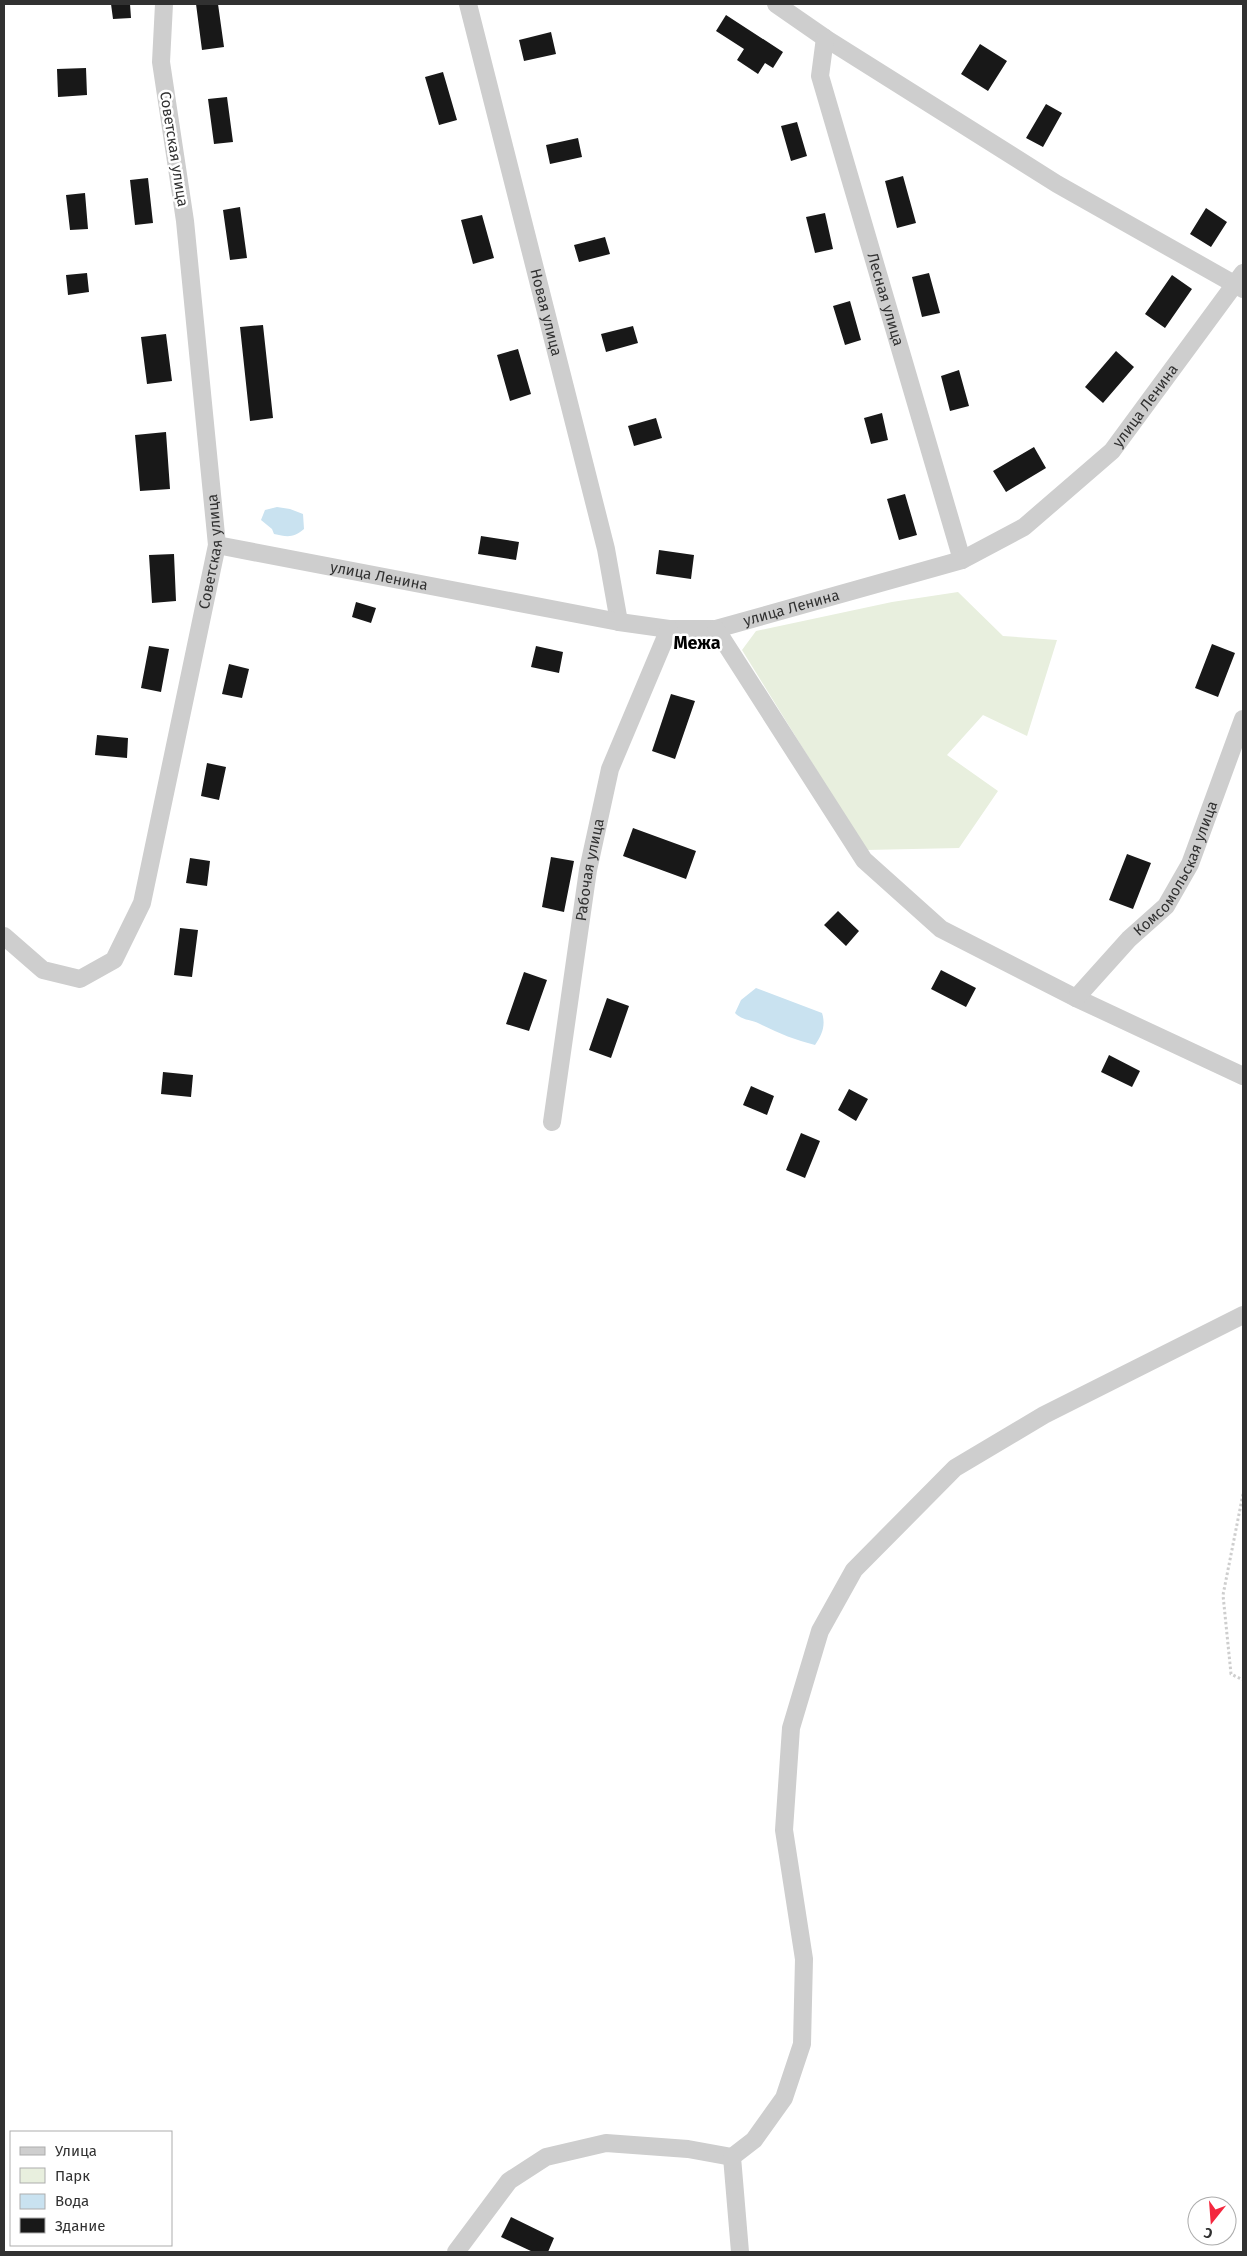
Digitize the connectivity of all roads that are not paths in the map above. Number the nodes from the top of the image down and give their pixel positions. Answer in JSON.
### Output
{"nodes":[{"id":1,"x":164,"y":4,"type":"edge"},
{"id":2,"x":468,"y":4,"type":"edge"},
{"id":3,"x":776,"y":4,"type":"edge"},
{"id":4,"x":825,"y":38,"type":"junction"},
{"id":5,"x":1240,"y":282,"type":"edge"},
{"id":6,"x":216,"y":545,"type":"junction"},
{"id":7,"x":962,"y":560,"type":"junction"},
{"id":8,"x":619,"y":622,"type":"junction"},
{"id":9,"x":669,"y":629,"type":"junction"},
{"id":10,"x":716,"y":629,"type":"junction"},
{"id":11,"x":1243,"y":718,"type":"edge"},
{"id":12,"x":4,"y":936,"type":"edge"},
{"id":13,"x":1076,"y":998,"type":"junction"},
{"id":14,"x":1243,"y":1076,"type":"edge"},
{"id":15,"x":552,"y":1122,"type":"dead end"},
{"id":16,"x":1243,"y":1315,"type":"edge"},
{"id":17,"x":732,"y":2157,"type":"junction"},
{"id":18,"x":456,"y":2252,"type":"edge"},
{"id":19,"x":740,"y":2252,"type":"edge"}],
"edges":[{"from":1,"to":6,"type":"street","name":"Советская улица"},
{"from":2,"to":8,"type":"street","name":"Новая улица"},
{"from":3,"to":4,"type":"street"},
{"from":4,"to":5,"type":"street"},
{"from":4,"to":7,"type":"street","name":"Лесная улица"},
{"from":5,"to":7,"type":"street","name":"улица Ленина"},
{"from":6,"to":8,"type":"street","name":"улица Ленина"},
{"from":6,"to":12,"type":"street","name":"Советская улица"},
{"from":7,"to":10,"type":"street","name":"улица Ленина"},
{"from":8,"to":9,"type":"street","name":"улица Ленина"},
{"from":9,"to":10,"type":"street","name":"улица Ленина"},
{"from":9,"to":15,"type":"street","name":"Рабочая улица"},
{"from":10,"to":13,"type":"street"},
{"from":11,"to":13,"type":"street","name":"Комсомольская улица"},
{"from":13,"to":14,"type":"street"},
{"from":16,"to":17,"type":"street"},
{"from":17,"to":18,"type":"street"},
{"from":17,"to":19,"type":"street"}]}
